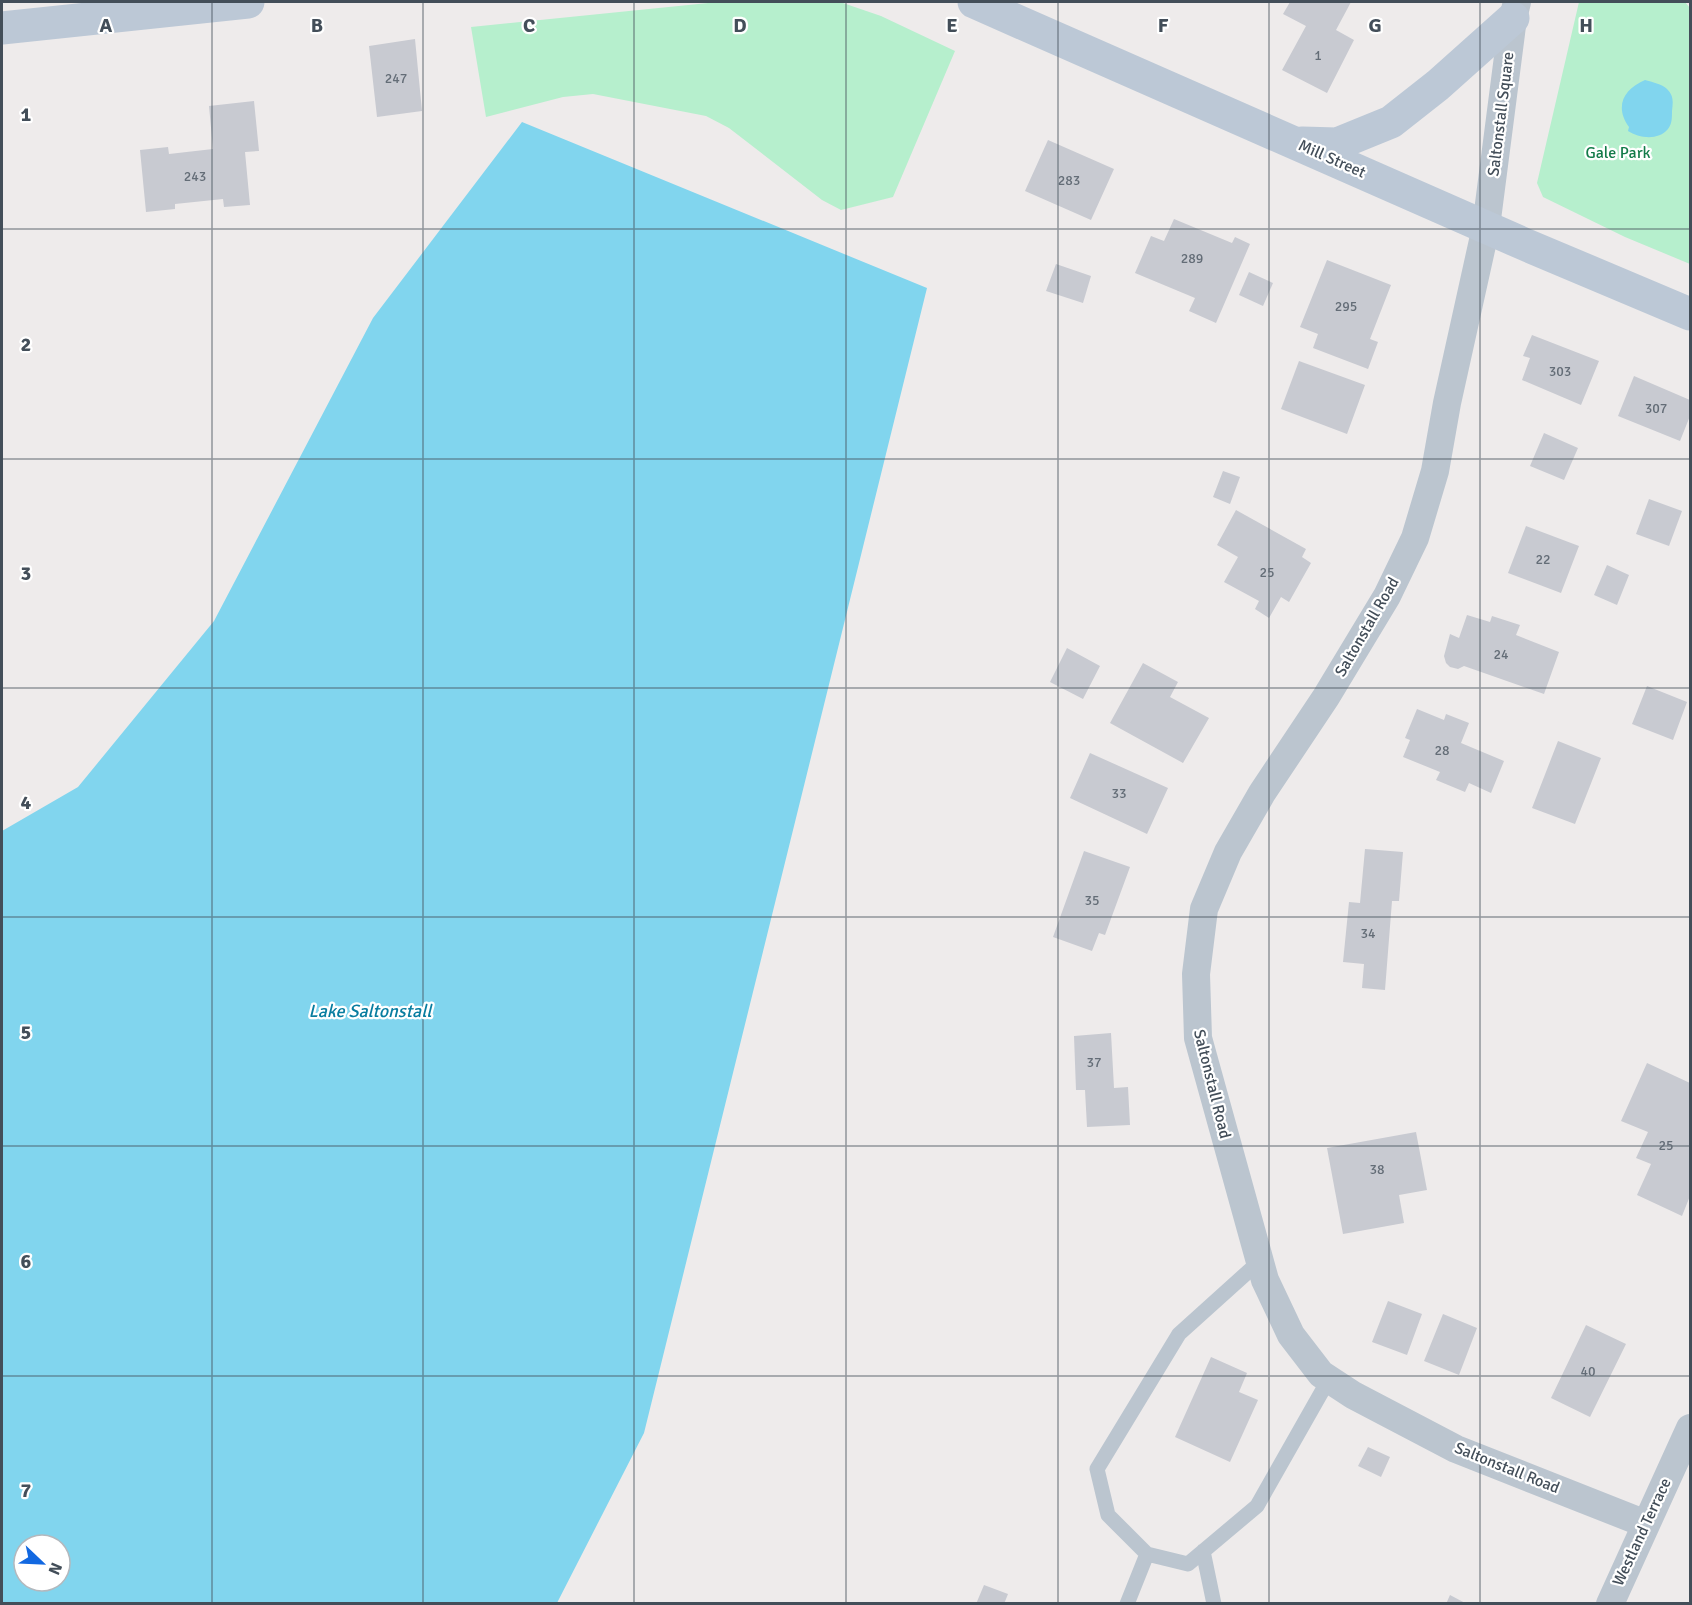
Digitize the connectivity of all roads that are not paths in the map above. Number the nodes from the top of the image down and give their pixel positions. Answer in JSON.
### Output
{"nodes":[{"id":1,"x":248,"y":2,"type":"edge"},
{"id":2,"x":974,"y":2,"type":"edge"},
{"id":3,"x":1515,"y":10,"type":"edge"},
{"id":4,"x":2,"y":28,"type":"edge"},
{"id":5,"x":1296,"y":143,"type":"junction"},
{"id":6,"x":1486,"y":227,"type":"junction"},
{"id":7,"x":1690,"y":314,"type":"edge"},
{"id":8,"x":1260,"y":1261,"type":"junction"},
{"id":9,"x":1329,"y":1379,"type":"junction"},
{"id":10,"x":1690,"y":1428,"type":"edge"},
{"id":11,"x":1646,"y":1524,"type":"junction"},
{"id":12,"x":1203,"y":1551,"type":"junction"},
{"id":13,"x":1147,"y":1554,"type":"junction"},
{"id":14,"x":1127,"y":1604,"type":"edge"},
{"id":15,"x":1214,"y":1604,"type":"edge"},
{"id":16,"x":1610,"y":1604,"type":"edge"}],
"edges":[{"from":1,"to":4,"type":"main road"},
{"from":2,"to":5,"type":"main road","name":"Mill Street"},
{"from":3,"to":5,"type":"main road"},
{"from":3,"to":6,"type":"street","name":"Saltonstall Square"},
{"from":5,"to":6,"type":"main road","name":"Mill Street"},
{"from":6,"to":7,"type":"main road","name":"Mill Street"},
{"from":6,"to":8,"type":"street","name":"Saltonstall Road"},
{"from":8,"to":9,"type":"street","name":"Saltonstall Road"},
{"from":8,"to":13,"type":"lane"},
{"from":9,"to":11,"type":"street","name":"Saltonstall Road"},
{"from":9,"to":12,"type":"lane"},
{"from":10,"to":11,"type":"street","name":"Westland Terrace"},
{"from":11,"to":16,"type":"street","name":"Westland Terrace"},
{"from":12,"to":13,"type":"lane"},
{"from":12,"to":15,"type":"lane"},
{"from":13,"to":14,"type":"lane"}]}
